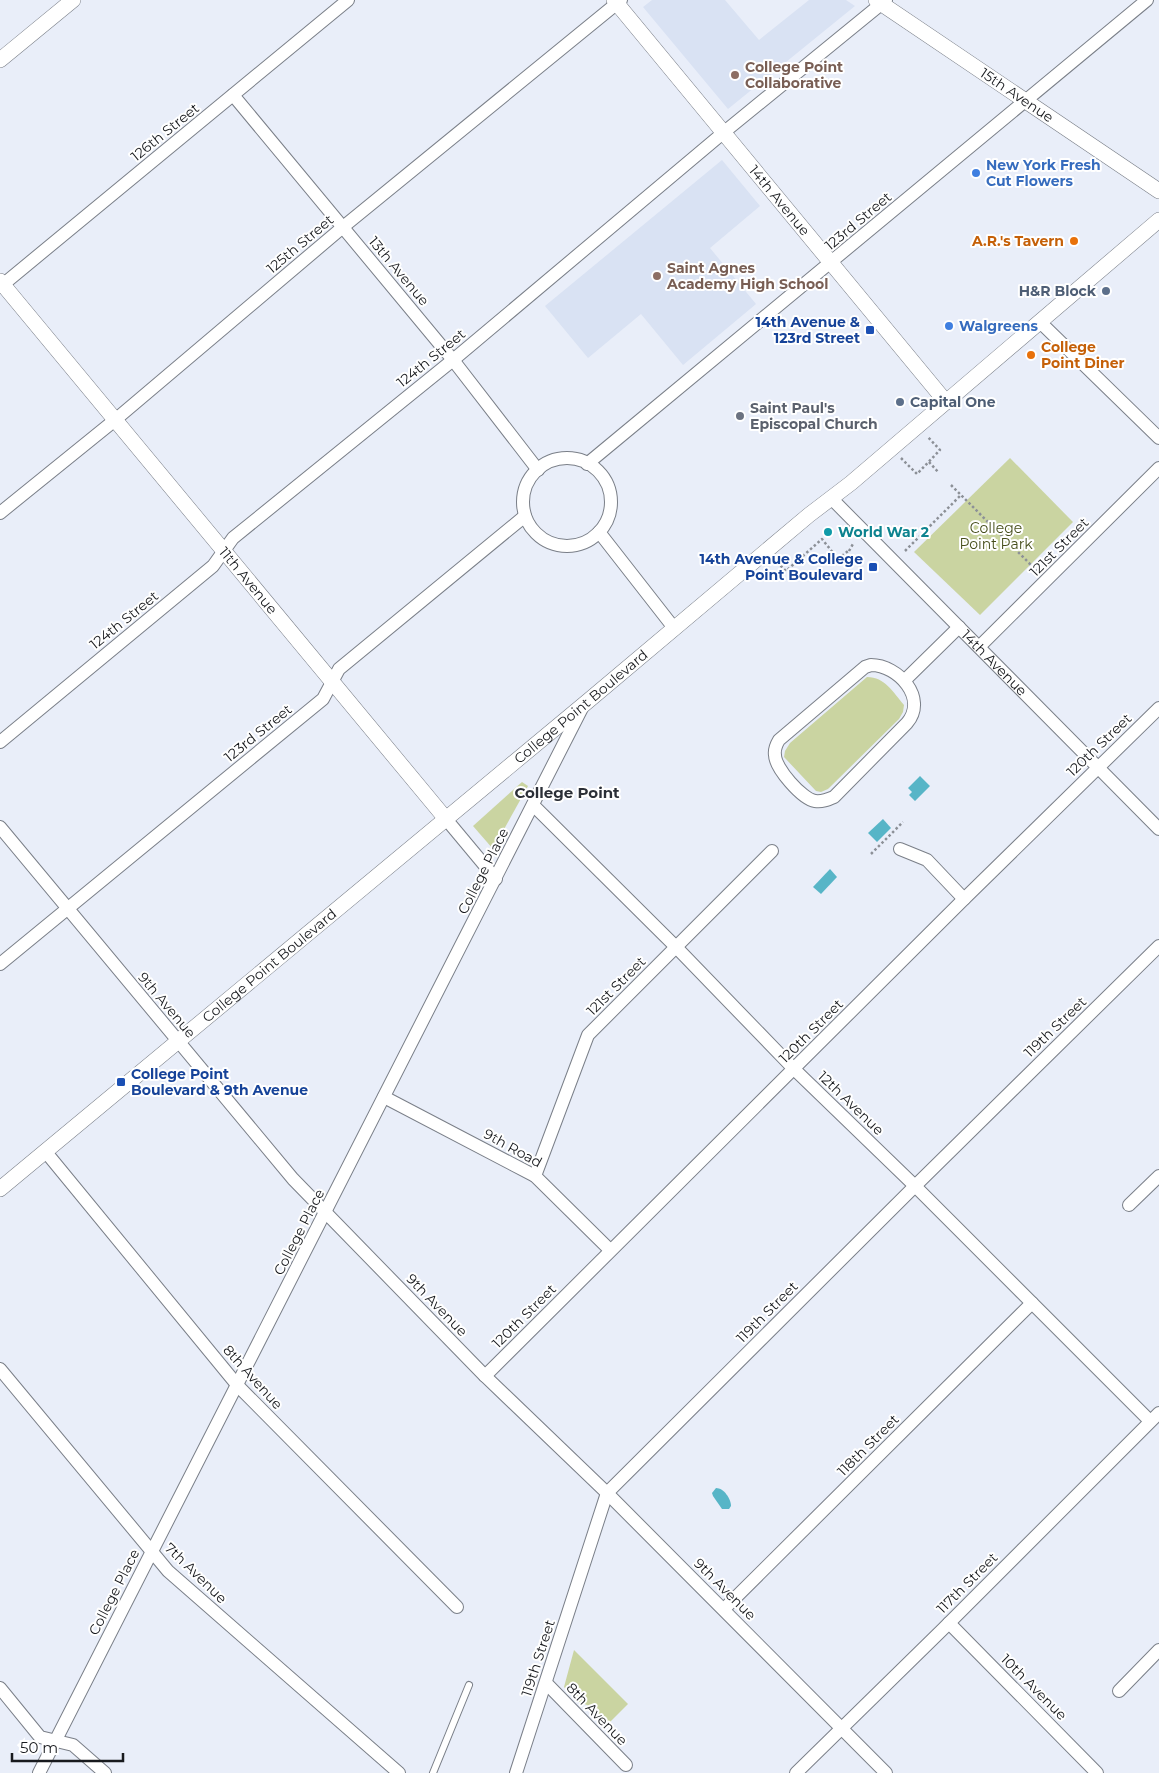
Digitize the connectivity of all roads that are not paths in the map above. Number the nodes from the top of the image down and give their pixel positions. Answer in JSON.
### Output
{"nodes":[{"id":1,"x":72,"y":0,"type":"edge"},
{"id":2,"x":348,"y":0,"type":"edge"},
{"id":3,"x":1147,"y":0,"type":"edge"},
{"id":4,"x":617,"y":1,"type":"edge"},
{"id":5,"x":881,"y":1,"type":"edge"},
{"id":6,"x":0,"y":60,"type":"edge"},
{"id":7,"x":233,"y":95,"type":"junction"},
{"id":8,"x":1026,"y":100,"type":"junction"},
{"id":9,"x":723,"y":132,"type":"junction"},
{"id":10,"x":1159,"y":191,"type":"edge"},
{"id":11,"x":1159,"y":220,"type":"edge"},
{"id":12,"x":343,"y":227,"type":"junction"},
{"id":13,"x":831,"y":263,"type":"junction"},
{"id":14,"x":1,"y":284,"type":"edge"},
{"id":15,"x":1040,"y":322,"type":"junction"},
{"id":16,"x":453,"y":360,"type":"junction"},
{"id":17,"x":946,"y":402,"type":"junction"},
{"id":18,"x":115,"y":420,"type":"junction"},
{"id":19,"x":1159,"y":438,"type":"edge"},
{"id":20,"x":587,"y":464,"type":"junction"},
{"id":21,"x":1159,"y":468,"type":"edge"},
{"id":22,"x":538,"y":470,"type":"junction"},
{"id":23,"x":831,"y":498,"type":"junction"},
{"id":24,"x":0,"y":514,"type":"edge"},
{"id":25,"x":526,"y":516,"type":"junction"},
{"id":26,"x":599,"y":532,"type":"junction"},
{"id":27,"x":224,"y":551,"type":"junction"},
{"id":28,"x":959,"y":627,"type":"junction"},
{"id":29,"x":674,"y":628,"type":"junction"},
{"id":30,"x":980,"y":647,"type":"junction"},
{"id":31,"x":905,"y":680,"type":"junction"},
{"id":32,"x":332,"y":682,"type":"junction"},
{"id":33,"x":585,"y":704,"type":"junction"},
{"id":34,"x":1159,"y":708,"type":"edge"},
{"id":35,"x":0,"y":742,"type":"edge"},
{"id":36,"x":1098,"y":768,"type":"junction"},
{"id":37,"x":533,"y":805,"type":"junction"},
{"id":38,"x":446,"y":819,"type":"junction"},
{"id":39,"x":0,"y":827,"type":"edge"},
{"id":40,"x":1159,"y":829,"type":"edge"},
{"id":41,"x":900,"y":849,"type":"dead end"},
{"id":42,"x":772,"y":851,"type":"dead end"},
{"id":43,"x":496,"y":878,"type":"junction"},
{"id":44,"x":964,"y":899,"type":"junction"},
{"id":45,"x":68,"y":908,"type":"junction"},
{"id":46,"x":1159,"y":946,"type":"edge"},
{"id":47,"x":676,"y":947,"type":"junction"},
{"id":48,"x":0,"y":964,"type":"edge"},
{"id":49,"x":178,"y":1042,"type":"junction"},
{"id":50,"x":794,"y":1069,"type":"junction"},
{"id":51,"x":384,"y":1097,"type":"junction"},
{"id":52,"x":45,"y":1151,"type":"junction"},
{"id":53,"x":535,"y":1176,"type":"junction"},
{"id":54,"x":1159,"y":1176,"type":"edge"},
{"id":55,"x":915,"y":1186,"type":"junction"},
{"id":56,"x":0,"y":1189,"type":"edge"},
{"id":57,"x":1129,"y":1206,"type":"dead end"},
{"id":58,"x":325,"y":1212,"type":"junction"},
{"id":59,"x":610,"y":1250,"type":"junction"},
{"id":60,"x":1032,"y":1304,"type":"junction"},
{"id":61,"x":0,"y":1369,"type":"edge"},
{"id":62,"x":485,"y":1376,"type":"junction"},
{"id":63,"x":238,"y":1386,"type":"junction"},
{"id":64,"x":1155,"y":1417,"type":"edge"},
{"id":65,"x":607,"y":1493,"type":"junction"},
{"id":66,"x":152,"y":1552,"type":"junction"},
{"id":67,"x":457,"y":1607,"type":"dead end"},
{"id":68,"x":724,"y":1608,"type":"junction"},
{"id":69,"x":949,"y":1623,"type":"junction"},
{"id":70,"x":1159,"y":1650,"type":"edge"},
{"id":71,"x":546,"y":1683,"type":"junction"},
{"id":72,"x":469,"y":1685,"type":"dead end"},
{"id":73,"x":0,"y":1688,"type":"edge"},
{"id":74,"x":1119,"y":1691,"type":"dead end"},
{"id":75,"x":842,"y":1728,"type":"junction"},
{"id":76,"x":56,"y":1741,"type":"junction"},
{"id":77,"x":626,"y":1765,"type":"dead end"},
{"id":78,"x":39,"y":1773,"type":"edge"},
{"id":79,"x":105,"y":1773,"type":"edge"},
{"id":80,"x":399,"y":1773,"type":"edge"},
{"id":81,"x":433,"y":1773,"type":"edge"},
{"id":82,"x":516,"y":1773,"type":"edge"},
{"id":83,"x":796,"y":1773,"type":"edge"},
{"id":84,"x":886,"y":1773,"type":"edge"},
{"id":85,"x":1097,"y":1773,"type":"edge"}],
"edges":[{"from":1,"to":6,"type":"street"},
{"from":2,"to":7,"type":"street","name":"126th Street"},
{"from":3,"to":8,"type":"street","name":"123rd Street"},
{"from":4,"to":9,"type":"street","name":"14th Avenue"},
{"from":4,"to":12,"type":"street","name":"125th Street"},
{"from":5,"to":8,"type":"street","name":"15th Avenue"},
{"from":5,"to":9,"type":"street","name":"124th Street"},
{"from":7,"to":12,"type":"street","name":"13th Avenue"},
{"from":7,"to":14,"type":"street","name":"126th Street"},
{"from":8,"to":10,"type":"street","name":"15th Avenue"},
{"from":8,"to":13,"type":"street","name":"123rd Street"},
{"from":9,"to":13,"type":"street","name":"14th Avenue"},
{"from":9,"to":16,"type":"street","name":"124th Street"},
{"from":11,"to":15,"type":"street","name":"College Point Boulevard"},
{"from":12,"to":16,"type":"street","name":"13th Avenue"},
{"from":12,"to":18,"type":"street","name":"125th Street"},
{"from":13,"to":17,"type":"street","name":"14th Avenue"},
{"from":13,"to":20,"type":"street","name":"123rd Street"},
{"from":14,"to":18,"type":"street","name":"11th Avenue"},
{"from":15,"to":17,"type":"street","name":"College Point Boulevard"},
{"from":15,"to":19,"type":"street"},
{"from":16,"to":22,"type":"street","name":"13th Avenue"},
{"from":16,"to":27,"type":"street","name":"124th Street"},
{"from":17,"to":23,"type":"street","name":"College Point Boulevard"},
{"from":18,"to":24,"type":"street","name":"125th Street"},
{"from":18,"to":27,"type":"street","name":"11th Avenue"},
{"from":20,"to":22,"type":"street"},
{"from":20,"to":26,"type":"street"},
{"from":21,"to":30,"type":"street","name":"121st Street"},
{"from":22,"to":25,"type":"street"},
{"from":23,"to":28,"type":"street","name":"14th Avenue"},
{"from":23,"to":29,"type":"street","name":"College Point Boulevard"},
{"from":25,"to":26,"type":"street"},
{"from":25,"to":32,"type":"street","name":"123rd Street"},
{"from":26,"to":29,"type":"street"},
{"from":27,"to":32,"type":"street","name":"11th Avenue"},
{"from":27,"to":35,"type":"street","name":"124th Street"},
{"from":28,"to":30,"type":"street","name":"14th Avenue"},
{"from":28,"to":31,"type":"street"},
{"from":29,"to":33,"type":"street","name":"College Point Boulevard"},
{"from":30,"to":36,"type":"street","name":"14th Avenue"},
{"from":31,"to":31,"type":"street"},
{"from":32,"to":38,"type":"street","name":"11th Avenue"},
{"from":32,"to":45,"type":"street","name":"123rd Street"},
{"from":33,"to":37,"type":"street","name":"College Place"},
{"from":33,"to":38,"type":"street","name":"College Point Boulevard"},
{"from":34,"to":36,"type":"street","name":"120th Street"},
{"from":36,"to":40,"type":"street","name":"14th Avenue"},
{"from":36,"to":44,"type":"street","name":"120th Street"},
{"from":37,"to":43,"type":"street","name":"College Place"},
{"from":37,"to":47,"type":"street","name":"12th Avenue"},
{"from":38,"to":43,"type":"street","name":"11th Avenue"},
{"from":38,"to":49,"type":"street","name":"College Point Boulevard"},
{"from":39,"to":45,"type":"street","name":"9th Avenue"},
{"from":41,"to":44,"type":"street"},
{"from":42,"to":47,"type":"street","name":"121st Street"},
{"from":43,"to":51,"type":"street","name":"College Place"},
{"from":44,"to":50,"type":"street","name":"120th Street"},
{"from":45,"to":48,"type":"street","name":"123rd Street"},
{"from":45,"to":49,"type":"street","name":"9th Avenue"},
{"from":46,"to":55,"type":"street","name":"119th Street"},
{"from":47,"to":50,"type":"street","name":"12th Avenue"},
{"from":47,"to":53,"type":"street","name":"121st Street"},
{"from":49,"to":52,"type":"street","name":"College Point Boulevard"},
{"from":49,"to":58,"type":"street","name":"9th Avenue"},
{"from":50,"to":55,"type":"street","name":"12th Avenue"},
{"from":50,"to":59,"type":"street","name":"120th Street"},
{"from":51,"to":53,"type":"street","name":"9th Road"},
{"from":51,"to":58,"type":"street","name":"College Place"},
{"from":52,"to":56,"type":"street","name":"College Point Boulevard"},
{"from":52,"to":63,"type":"street","name":"8th Avenue"},
{"from":53,"to":59,"type":"street","name":"9th Road"},
{"from":54,"to":57,"type":"street"},
{"from":55,"to":60,"type":"street","name":"12th Avenue"},
{"from":55,"to":65,"type":"street","name":"119th Street"},
{"from":58,"to":62,"type":"street","name":"9th Avenue"},
{"from":58,"to":63,"type":"street","name":"College Place"},
{"from":59,"to":62,"type":"street","name":"120th Street"},
{"from":60,"to":64,"type":"street","name":"12th Avenue"},
{"from":60,"to":68,"type":"street","name":"118th Street"},
{"from":61,"to":66,"type":"street","name":"7th Avenue"},
{"from":62,"to":65,"type":"street","name":"9th Avenue"},
{"from":63,"to":66,"type":"street","name":"College Place"},
{"from":63,"to":67,"type":"street","name":"8th Avenue"},
{"from":64,"to":69,"type":"street","name":"117th Street"},
{"from":65,"to":68,"type":"street","name":"9th Avenue"},
{"from":65,"to":71,"type":"street","name":"119th Street"},
{"from":66,"to":76,"type":"street","name":"College Place"},
{"from":66,"to":80,"type":"street","name":"7th Avenue"},
{"from":68,"to":75,"type":"street","name":"9th Avenue"},
{"from":69,"to":75,"type":"street","name":"117th Street"},
{"from":69,"to":85,"type":"street","name":"10th Avenue"},
{"from":70,"to":74,"type":"street"},
{"from":71,"to":77,"type":"street","name":"8th Avenue"},
{"from":71,"to":82,"type":"street","name":"119th Street"},
{"from":72,"to":81,"type":"lane"},
{"from":73,"to":76,"type":"street"},
{"from":75,"to":83,"type":"street","name":"117th Street"},
{"from":75,"to":84,"type":"street","name":"9th Avenue"},
{"from":76,"to":78,"type":"street","name":"College Place"},
{"from":76,"to":79,"type":"street"}]}
